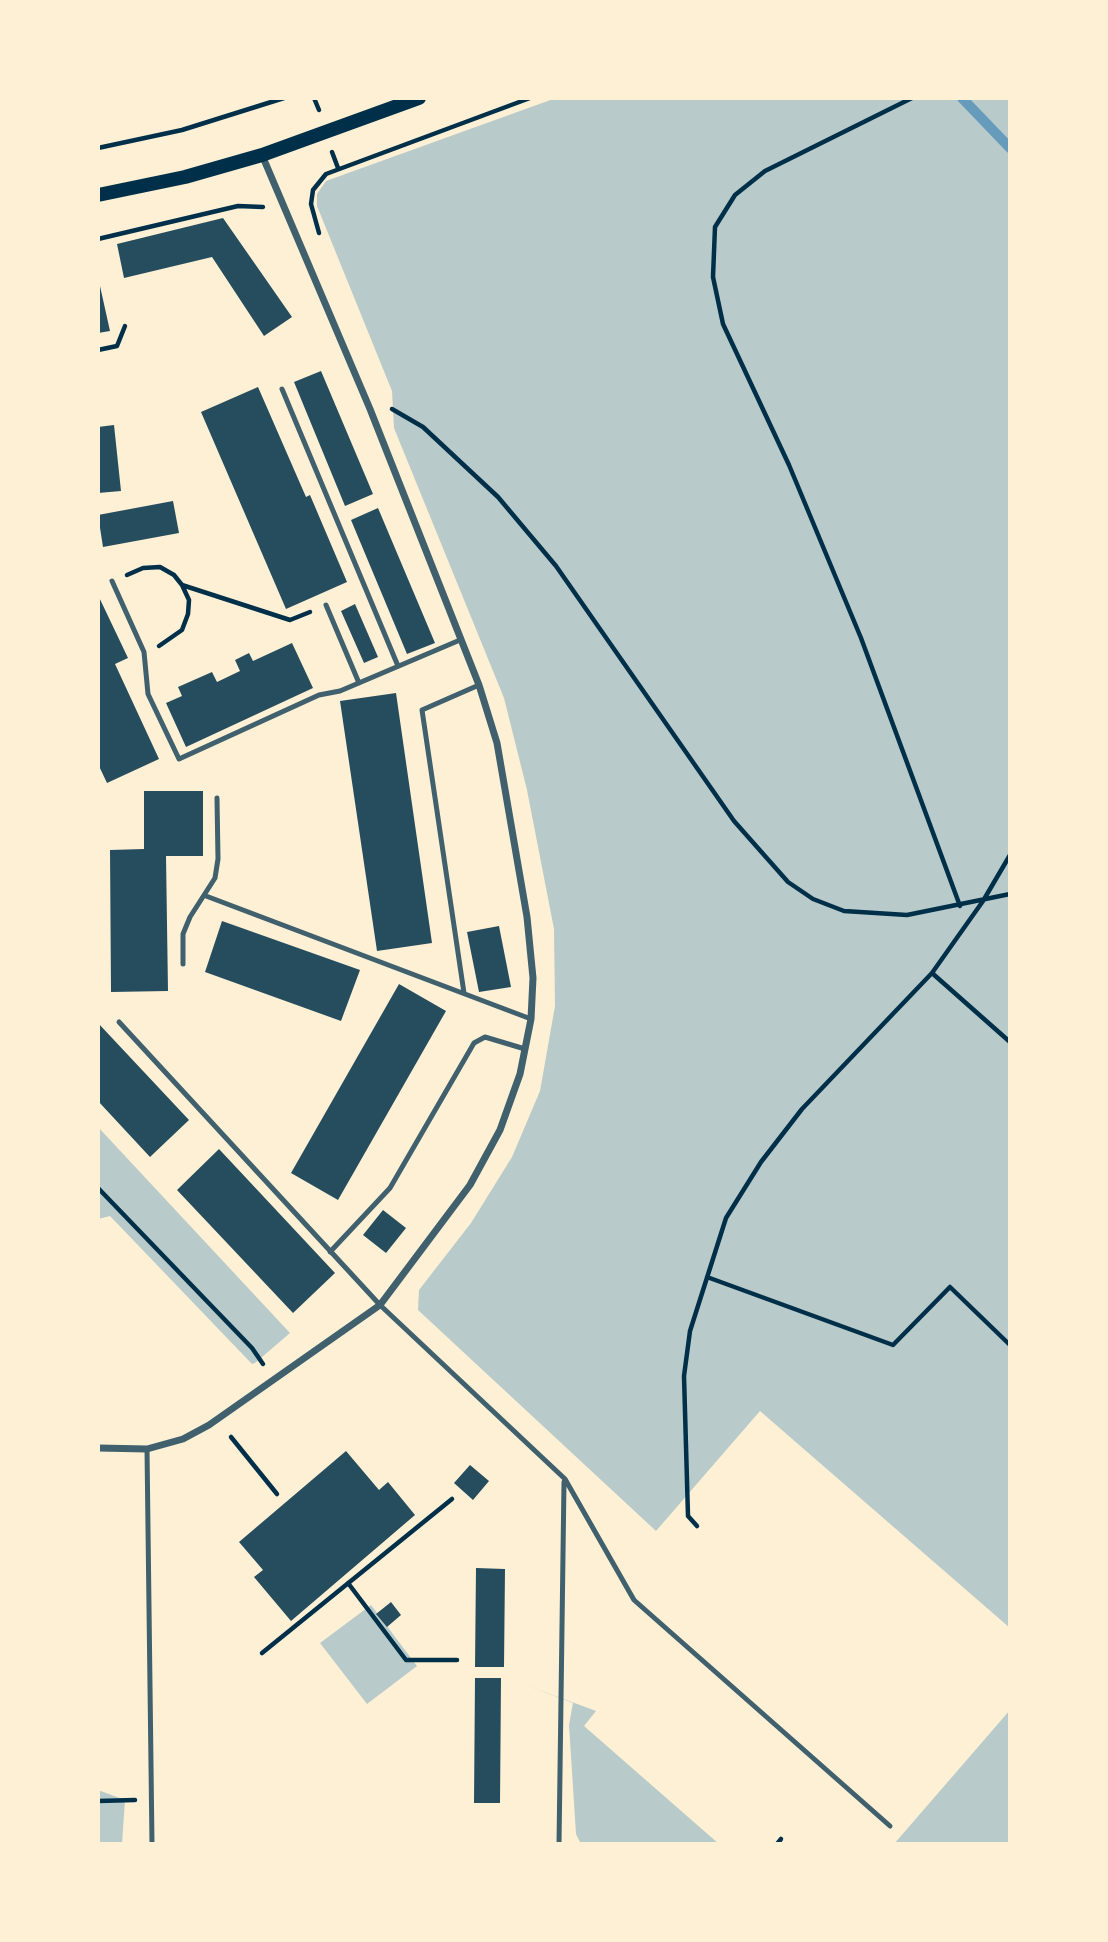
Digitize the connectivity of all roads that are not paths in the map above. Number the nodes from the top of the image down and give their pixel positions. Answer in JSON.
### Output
{"nodes":[{"id":1,"x":418,"y":98,"type":"edge"},
{"id":2,"x":262,"y":155,"type":"junction"},
{"id":3,"x":98,"y":195,"type":"edge"},
{"id":4,"x":282,"y":389,"type":"dead end"},
{"id":5,"x":112,"y":581,"type":"road end"},
{"id":6,"x":326,"y":606,"type":"road end"},
{"id":7,"x":460,"y":640,"type":"junction"},
{"id":8,"x":398,"y":667,"type":"junction"},
{"id":9,"x":359,"y":683,"type":"junction"},
{"id":10,"x":479,"y":685,"type":"junction"},
{"id":11,"x":218,"y":798,"type":"dead end"},
{"id":12,"x":206,"y":896,"type":"junction"},
{"id":13,"x":183,"y":964,"type":"dead end"},
{"id":14,"x":464,"y":993,"type":"junction"},
{"id":15,"x":531,"y":1019,"type":"junction"},
{"id":16,"x":119,"y":1022,"type":"dead end"},
{"id":17,"x":525,"y":1049,"type":"junction"},
{"id":18,"x":330,"y":1252,"type":"junction"},
{"id":19,"x":380,"y":1306,"type":"junction"},
{"id":20,"x":98,"y":1448,"type":"edge"},
{"id":21,"x":147,"y":1449,"type":"junction"},
{"id":22,"x":565,"y":1479,"type":"junction"},
{"id":23,"x":890,"y":1826,"type":"dead end"},
{"id":24,"x":152,"y":1844,"type":"edge"},
{"id":25,"x":559,"y":1844,"type":"edge"}],
"edges":[{"from":1,"to":2,"type":"main road"},
{"from":2,"to":3,"type":"main road"},
{"from":2,"to":7,"type":"street"},
{"from":4,"to":8,"type":"lane"},
{"from":5,"to":9,"type":"lane"},
{"from":6,"to":9,"type":"lane"},
{"from":7,"to":8,"type":"lane"},
{"from":7,"to":10,"type":"street"},
{"from":8,"to":9,"type":"lane"},
{"from":10,"to":14,"type":"lane"},
{"from":10,"to":15,"type":"street"},
{"from":11,"to":12,"type":"lane"},
{"from":12,"to":13,"type":"lane"},
{"from":12,"to":14,"type":"lane"},
{"from":14,"to":15,"type":"lane"},
{"from":15,"to":17,"type":"street"},
{"from":16,"to":18,"type":"lane"},
{"from":17,"to":18,"type":"lane"},
{"from":17,"to":19,"type":"street"},
{"from":18,"to":19,"type":"lane"},
{"from":19,"to":21,"type":"street"},
{"from":19,"to":22,"type":"lane"},
{"from":20,"to":21,"type":"street"},
{"from":21,"to":24,"type":"lane"},
{"from":22,"to":23,"type":"lane"},
{"from":22,"to":25,"type":"lane"}]}
